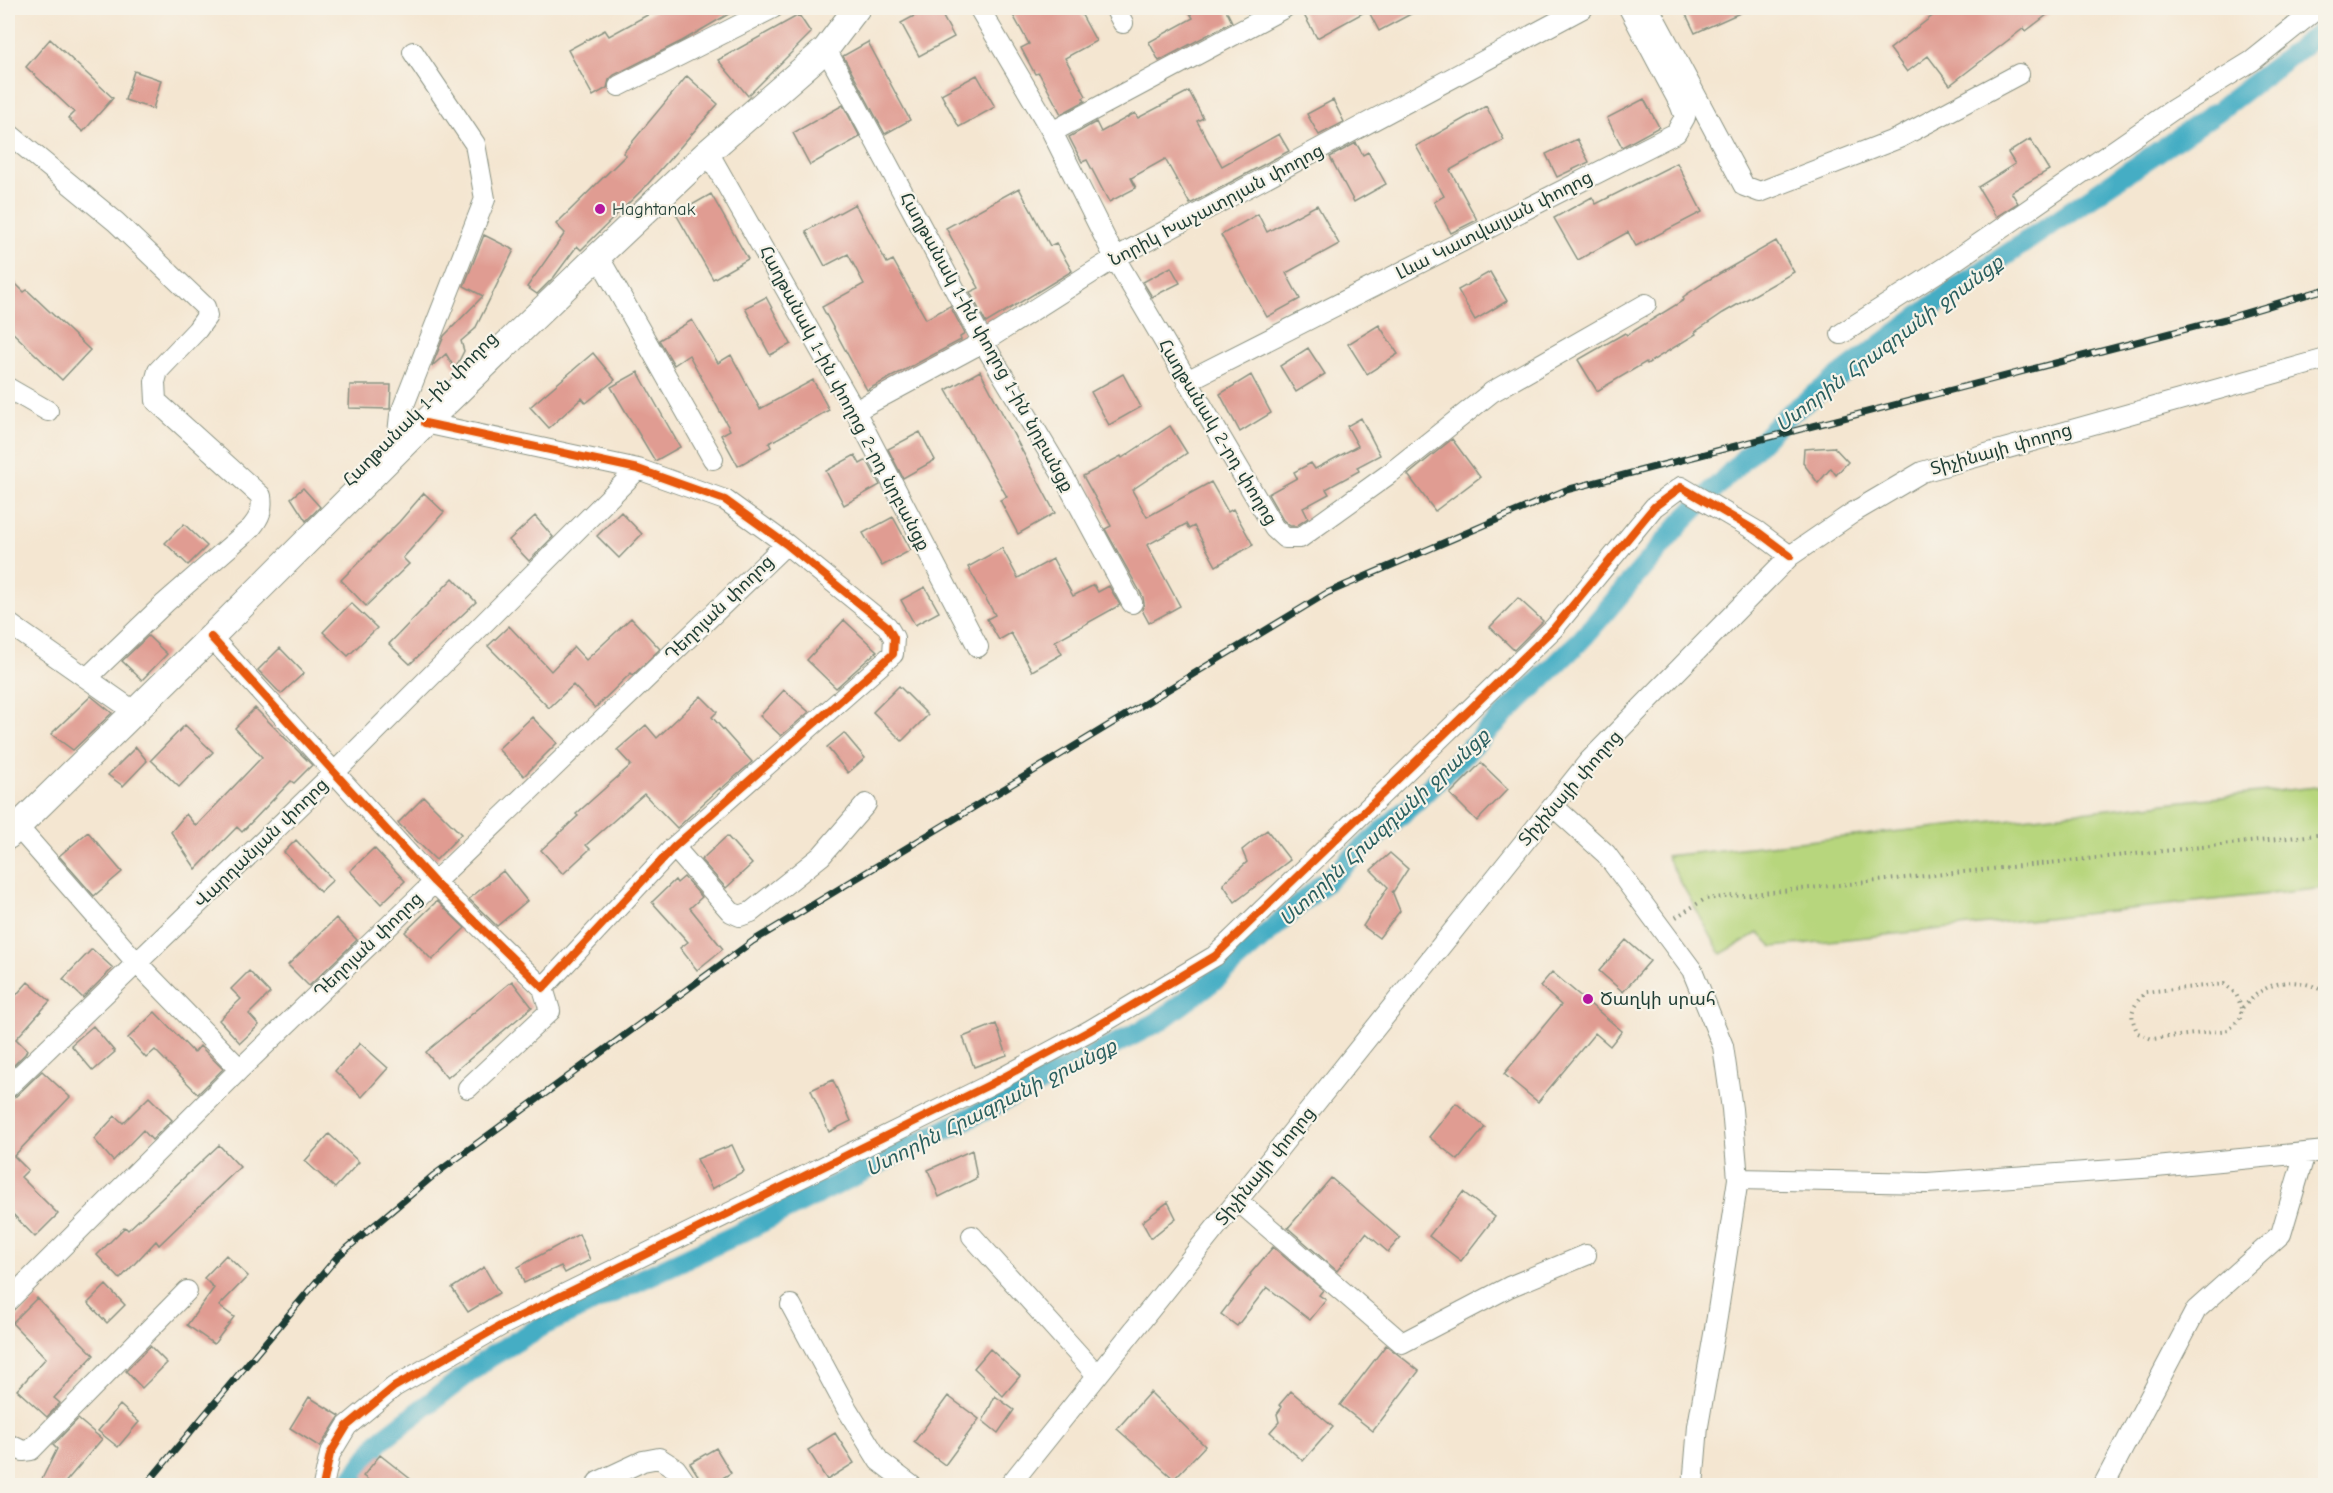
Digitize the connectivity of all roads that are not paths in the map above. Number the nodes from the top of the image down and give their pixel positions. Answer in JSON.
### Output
{"nodes":[{"id":1,"x":773,"y":8,"type":"edge"},
{"id":2,"x":857,"y":8,"type":"edge"},
{"id":3,"x":979,"y":8,"type":"edge"},
{"id":4,"x":1284,"y":8,"type":"edge"},
{"id":5,"x":1583,"y":8,"type":"edge"},
{"id":6,"x":1629,"y":8,"type":"edge"},
{"id":7,"x":1649,"y":8,"type":"edge"},
{"id":8,"x":2318,"y":8,"type":"edge"},
{"id":9,"x":826,"y":49,"type":"junction"},
{"id":10,"x":413,"y":52,"type":"dead end"},
{"id":11,"x":2019,"y":74,"type":"dead end"},
{"id":12,"x":619,"y":86,"type":"dead end"},
{"id":13,"x":8,"y":132,"type":"edge"},
{"id":14,"x":1052,"y":132,"type":"junction"},
{"id":15,"x":708,"y":152,"type":"junction"},
{"id":16,"x":598,"y":256,"type":"junction"},
{"id":17,"x":1115,"y":258,"type":"junction"},
{"id":18,"x":1646,"y":303,"type":"dead end"},
{"id":19,"x":1841,"y":334,"type":"dead end"},
{"id":20,"x":983,"y":342,"type":"junction"},
{"id":21,"x":2325,"y":359,"type":"edge"},
{"id":22,"x":1187,"y":381,"type":"junction"},
{"id":23,"x":8,"y":388,"type":"edge"},
{"id":24,"x":48,"y":411,"type":"dead end"},
{"id":25,"x":855,"y":411,"type":"junction"},
{"id":26,"x":425,"y":423,"type":"junction"},
{"id":27,"x":396,"y":452,"type":"junction"},
{"id":28,"x":713,"y":459,"type":"dead end"},
{"id":29,"x":638,"y":469,"type":"junction"},
{"id":30,"x":786,"y":544,"type":"junction"},
{"id":31,"x":1790,"y":556,"type":"junction"},
{"id":32,"x":1132,"y":603,"type":"dead end"},
{"id":33,"x":8,"y":623,"type":"edge"},
{"id":34,"x":211,"y":637,"type":"junction"},
{"id":35,"x":978,"y":647,"type":"dead end"},
{"id":36,"x":87,"y":678,"type":"junction"},
{"id":37,"x":135,"y":712,"type":"junction"},
{"id":38,"x":335,"y":772,"type":"junction"},
{"id":39,"x":866,"y":804,"type":"dead end"},
{"id":40,"x":1553,"y":806,"type":"junction"},
{"id":41,"x":12,"y":831,"type":"edge"},
{"id":42,"x":674,"y":847,"type":"junction"},
{"id":43,"x":434,"y":882,"type":"junction"},
{"id":44,"x":136,"y":962,"type":"junction"},
{"id":45,"x":543,"y":988,"type":"junction"},
{"id":46,"x":240,"y":1069,"type":"junction"},
{"id":47,"x":8,"y":1087,"type":"edge"},
{"id":48,"x":468,"y":1088,"type":"dead end"},
{"id":49,"x":2325,"y":1151,"type":"edge"},
{"id":50,"x":2305,"y":1153,"type":"junction"},
{"id":51,"x":1738,"y":1179,"type":"junction"},
{"id":52,"x":1237,"y":1200,"type":"junction"},
{"id":53,"x":972,"y":1236,"type":"dead end"},
{"id":54,"x":1586,"y":1255,"type":"dead end"},
{"id":55,"x":187,"y":1291,"type":"dead end"},
{"id":56,"x":8,"y":1301,"type":"edge"},
{"id":57,"x":791,"y":1305,"type":"dead end"},
{"id":58,"x":1097,"y":1375,"type":"junction"},
{"id":59,"x":8,"y":1444,"type":"edge"},
{"id":60,"x":598,"y":1482,"type":"dead end"},
{"id":61,"x":323,"y":1485,"type":"edge"},
{"id":62,"x":688,"y":1485,"type":"edge"},
{"id":63,"x":912,"y":1485,"type":"edge"},
{"id":64,"x":1009,"y":1485,"type":"edge"},
{"id":65,"x":1693,"y":1485,"type":"edge"},
{"id":66,"x":2103,"y":1485,"type":"edge"}],
"edges":[{"from":1,"to":12,"type":"street"},
{"from":2,"to":9,"type":"main road","name":"Հաղթանակ 1-ին փողոց"},
{"from":3,"to":14,"type":"street","name":"Հաղթանակ 2-րդ փողոց"},
{"from":4,"to":14,"type":"street"},
{"from":5,"to":17,"type":"street","name":"Նորիկ Խաչատրյան փողոց"},
{"from":6,"to":22,"type":"street","name":"Լևա Կատվալյան փողոց"},
{"from":7,"to":11,"type":"street"},
{"from":8,"to":19,"type":"street"},
{"from":9,"to":15,"type":"main road","name":"Հաղթանակ 1-ին փողոց"},
{"from":9,"to":20,"type":"street","name":"Հաղթանակ 1-ին փողոց 1-ին նրբանցք"},
{"from":10,"to":27,"type":"street"},
{"from":13,"to":36,"type":"street"},
{"from":14,"to":17,"type":"street","name":"Հաղթանակ 2-րդ փողոց"},
{"from":15,"to":16,"type":"main road","name":"Հաղթանակ 1-ին փողոց"},
{"from":15,"to":25,"type":"street","name":"Հաղթանակ 1-ին փողոց 2-րդ նրբանցք"},
{"from":16,"to":26,"type":"main road","name":"Հաղթանակ 1-ին փողոց"},
{"from":16,"to":28,"type":"street"},
{"from":17,"to":20,"type":"street","name":"Նորիկ Խաչատրյան փողոց"},
{"from":17,"to":22,"type":"street","name":"Հաղթանակ 2-րդ փողոց"},
{"from":18,"to":22,"type":"street","name":"Հաղթանակ 2-րդ փողոց"},
{"from":20,"to":25,"type":"street","name":"Նորիկ Խաչատրյան փողոց"},
{"from":20,"to":32,"type":"street","name":"Հաղթանակ 1-ին փողոց 1-ին նրբանցք"},
{"from":21,"to":31,"type":"street","name":"Տիչինայի փողոց"},
{"from":23,"to":24,"type":"street"},
{"from":25,"to":35,"type":"street","name":"Հաղթանակ 1-ին փողոց 2-րդ նրբանցք"},
{"from":26,"to":27,"type":"main road","name":"Հաղթանակ 1-ին փողոց"},
{"from":26,"to":29,"type":"street"},
{"from":27,"to":34,"type":"main road","name":"Հաղթանակ 1-ին փողոց"},
{"from":29,"to":30,"type":"street"},
{"from":29,"to":38,"type":"street","name":"Վարդանյան փողոց"},
{"from":30,"to":42,"type":"street"},
{"from":30,"to":43,"type":"street","name":"Դեղոյան փողոց"},
{"from":31,"to":40,"type":"street","name":"Տիչինայի փողոց"},
{"from":31,"to":61,"type":"street"},
{"from":33,"to":36,"type":"street"},
{"from":34,"to":37,"type":"main road","name":"Հաղթանակ 1-ին փողոց"},
{"from":34,"to":38,"type":"street"},
{"from":36,"to":37,"type":"street"},
{"from":37,"to":41,"type":"main road","name":"Հաղթանակ 1-ին փողոց"},
{"from":38,"to":43,"type":"street"},
{"from":38,"to":44,"type":"street","name":"Վարդանյան փողոց"},
{"from":39,"to":42,"type":"street"},
{"from":40,"to":51,"type":"street"},
{"from":40,"to":52,"type":"street","name":"Տիչինայի փողոց"},
{"from":41,"to":44,"type":"street"},
{"from":42,"to":45,"type":"street"},
{"from":43,"to":45,"type":"street"},
{"from":43,"to":46,"type":"street","name":"Դեղոյան փողոց"},
{"from":44,"to":46,"type":"street"},
{"from":44,"to":47,"type":"street","name":"Վարդանյան փողոց"},
{"from":45,"to":48,"type":"street"},
{"from":46,"to":56,"type":"street","name":"Դեղոյան փողոց"},
{"from":49,"to":50,"type":"street"},
{"from":50,"to":51,"type":"street"},
{"from":50,"to":66,"type":"street"},
{"from":51,"to":65,"type":"street"},
{"from":52,"to":54,"type":"street"},
{"from":52,"to":58,"type":"street","name":"Տիչինայի փողոց"},
{"from":53,"to":58,"type":"street"},
{"from":55,"to":59,"type":"street"},
{"from":57,"to":63,"type":"street"},
{"from":58,"to":64,"type":"street","name":"Տիչինայի փողոց"},
{"from":60,"to":62,"type":"street"}]}
